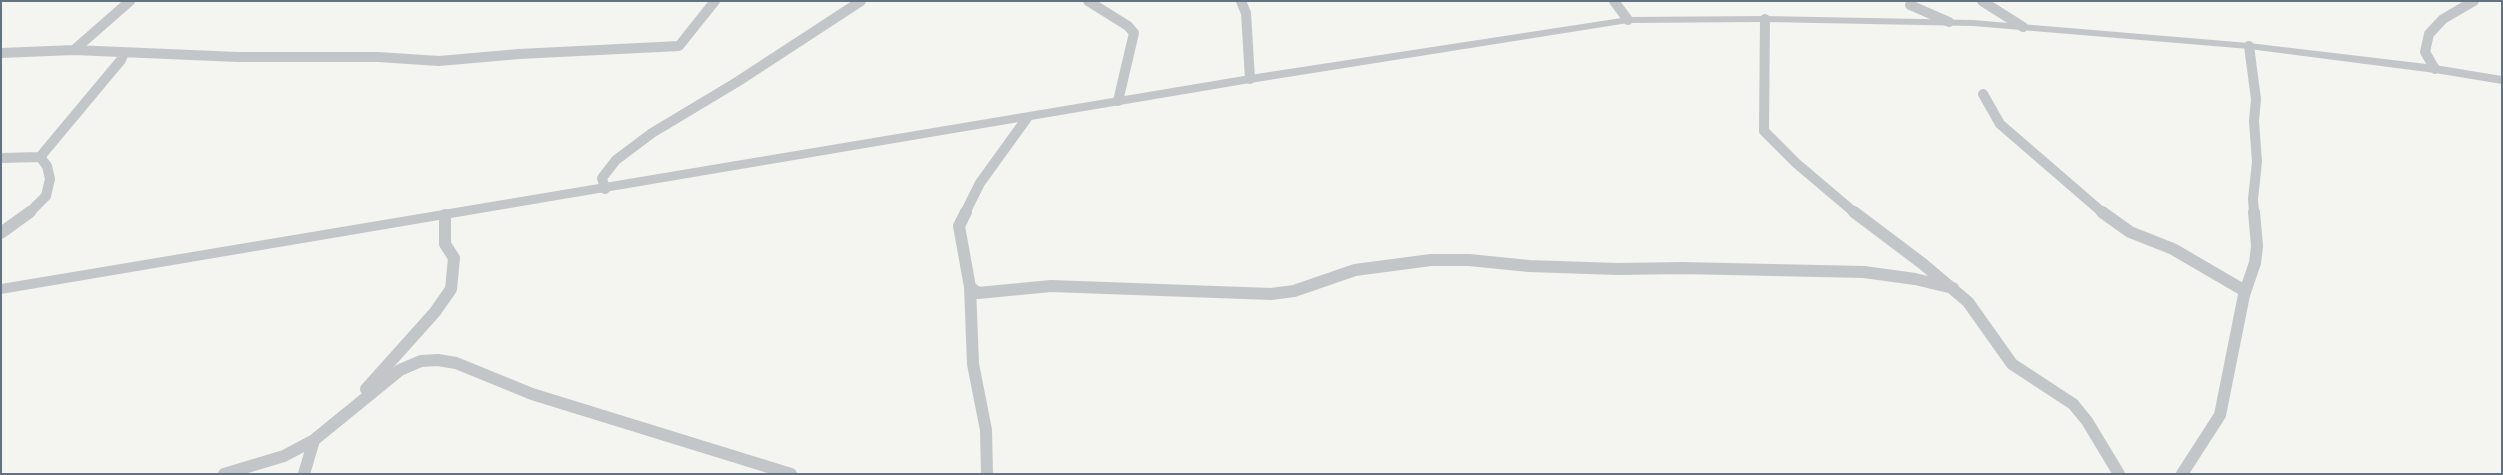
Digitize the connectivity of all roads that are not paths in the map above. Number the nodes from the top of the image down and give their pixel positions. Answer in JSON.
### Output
{"nodes":[{"id":1,"x":130,"y":1,"type":"edge"},
{"id":2,"x":715,"y":1,"type":"edge"},
{"id":3,"x":861,"y":1,"type":"edge"},
{"id":4,"x":1088,"y":1,"type":"edge"},
{"id":5,"x":1241,"y":1,"type":"edge"},
{"id":6,"x":1614,"y":1,"type":"edge"},
{"id":7,"x":1982,"y":1,"type":"edge"},
{"id":8,"x":2474,"y":1,"type":"edge"},
{"id":9,"x":1910,"y":5,"type":"dead end"},
{"id":10,"x":1765,"y":19,"type":"junction"},
{"id":11,"x":1628,"y":20,"type":"junction"},
{"id":12,"x":1949,"y":22,"type":"junction"},
{"id":13,"x":2023,"y":27,"type":"junction"},
{"id":14,"x":2249,"y":46,"type":"junction"},
{"id":15,"x":74,"y":50,"type":"junction"},
{"id":16,"x":1,"y":53,"type":"edge"},
{"id":17,"x":124,"y":53,"type":"junction"},
{"id":18,"x":2435,"y":69,"type":"junction"},
{"id":19,"x":1250,"y":79,"type":"junction"},
{"id":20,"x":2502,"y":80,"type":"edge"},
{"id":21,"x":1983,"y":94,"type":"dead end"},
{"id":22,"x":1118,"y":101,"type":"junction"},
{"id":23,"x":1027,"y":118,"type":"junction"},
{"id":24,"x":1,"y":158,"type":"edge"},
{"id":25,"x":40,"y":158,"type":"junction"},
{"id":26,"x":605,"y":190,"type":"junction"},
{"id":27,"x":445,"y":215,"type":"junction"},
{"id":28,"x":1,"y":233,"type":"edge"},
{"id":29,"x":970,"y":287,"type":"junction"},
{"id":30,"x":1953,"y":288,"type":"junction"},
{"id":31,"x":1,"y":289,"type":"edge"},
{"id":32,"x":2245,"y":291,"type":"junction"},
{"id":33,"x":392,"y":360,"type":"junction"},
{"id":34,"x":408,"y":365,"type":"junction"},
{"id":35,"x":343,"y":415,"type":"junction"},
{"id":36,"x":314,"y":440,"type":"junction"},
{"id":37,"x":224,"y":474,"type":"edge"},
{"id":38,"x":304,"y":474,"type":"edge"},
{"id":39,"x":791,"y":474,"type":"edge"},
{"id":40,"x":987,"y":474,"type":"edge"},
{"id":41,"x":2119,"y":474,"type":"edge"},
{"id":42,"x":2182,"y":474,"type":"edge"}],
"edges":[{"from":1,"to":15,"type":"street"},
{"from":2,"to":17,"type":"street"},
{"from":3,"to":26,"type":"street"},
{"from":4,"to":22,"type":"street"},
{"from":5,"to":19,"type":"street"},
{"from":6,"to":11,"type":"street"},
{"from":7,"to":13,"type":"street"},
{"from":8,"to":18,"type":"street"},
{"from":9,"to":12,"type":"street"},
{"from":10,"to":11,"type":"street"},
{"from":10,"to":12,"type":"street"},
{"from":10,"to":30,"type":"street"},
{"from":11,"to":19,"type":"street"},
{"from":12,"to":13,"type":"street"},
{"from":13,"to":14,"type":"street"},
{"from":14,"to":18,"type":"street"},
{"from":14,"to":32,"type":"street"},
{"from":15,"to":16,"type":"street"},
{"from":15,"to":17,"type":"street"},
{"from":17,"to":25,"type":"street"},
{"from":18,"to":20,"type":"street"},
{"from":19,"to":22,"type":"street"},
{"from":21,"to":32,"type":"street"},
{"from":22,"to":23,"type":"street"},
{"from":23,"to":26,"type":"street"},
{"from":23,"to":29,"type":"street"},
{"from":24,"to":25,"type":"street"},
{"from":25,"to":28,"type":"street"},
{"from":26,"to":27,"type":"street"},
{"from":27,"to":31,"type":"street"},
{"from":27,"to":33,"type":"street"},
{"from":29,"to":30,"type":"street"},
{"from":29,"to":40,"type":"street"},
{"from":30,"to":41,"type":"street"},
{"from":32,"to":42,"type":"street"},
{"from":33,"to":34,"type":"street"},
{"from":33,"to":35,"type":"street"},
{"from":34,"to":35,"type":"street"},
{"from":34,"to":39,"type":"street"},
{"from":35,"to":36,"type":"street"},
{"from":36,"to":37,"type":"street"},
{"from":36,"to":38,"type":"street"}]}
